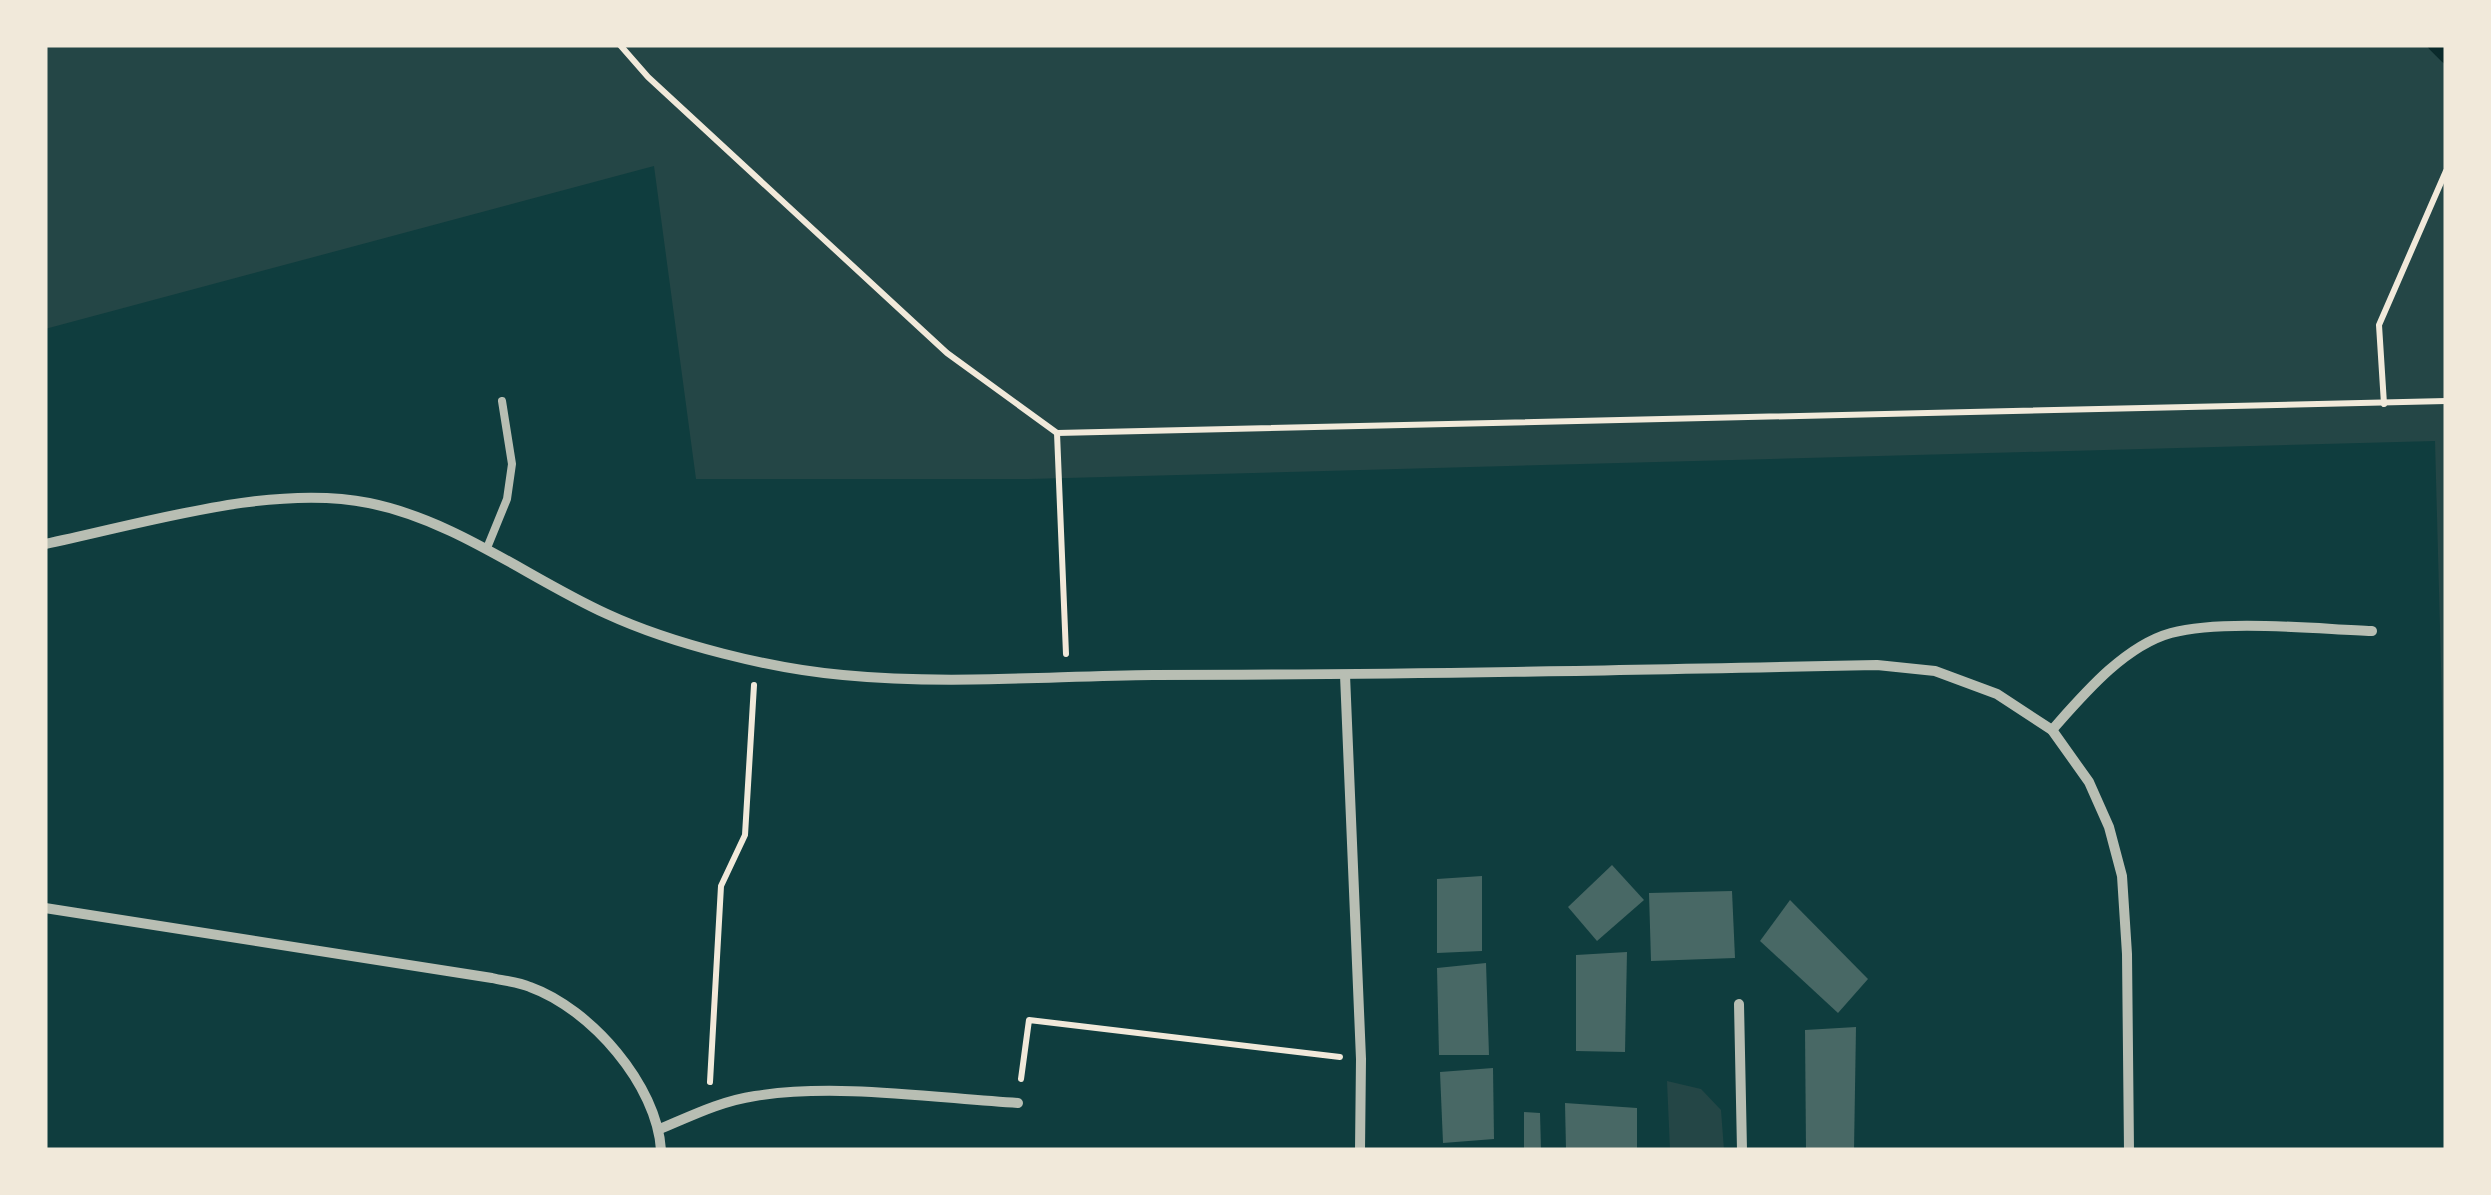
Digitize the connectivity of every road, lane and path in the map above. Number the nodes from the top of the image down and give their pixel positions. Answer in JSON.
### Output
{"nodes":[{"id":1,"x":620,"y":45,"type":"edge"},
{"id":2,"x":2446,"y":171,"type":"edge"},
{"id":3,"x":502,"y":401,"type":"dead end"},
{"id":4,"x":2446,"y":401,"type":"edge"},
{"id":5,"x":2384,"y":404,"type":"junction"},
{"id":6,"x":1057,"y":433,"type":"junction"},
{"id":7,"x":45,"y":544,"type":"edge"},
{"id":8,"x":487,"y":548,"type":"junction"},
{"id":9,"x":2372,"y":631,"type":"dead end"},
{"id":10,"x":756,"y":660,"type":"junction"},
{"id":11,"x":1344,"y":675,"type":"junction"},
{"id":12,"x":1067,"y":676,"type":"junction"},
{"id":13,"x":2052,"y":730,"type":"junction"},
{"id":14,"x":45,"y":908,"type":"edge"},
{"id":15,"x":1739,"y":1004,"type":"dead end"},
{"id":16,"x":1361,"y":1059,"type":"junction"},
{"id":17,"x":1018,"y":1102,"type":"joint"},
{"id":18,"x":708,"y":1108,"type":"junction"},
{"id":19,"x":660,"y":1129,"type":"junction"},
{"id":20,"x":661,"y":1150,"type":"edge"},
{"id":21,"x":1360,"y":1150,"type":"edge"},
{"id":22,"x":1742,"y":1150,"type":"edge"},
{"id":23,"x":2128,"y":1150,"type":"edge"}],
"edges":[{"from":1,"to":6,"type":"path"},
{"from":2,"to":5,"type":"path"},
{"from":3,"to":8,"type":"lane"},
{"from":4,"to":5,"type":"path"},
{"from":5,"to":6,"type":"path"},
{"from":6,"to":12,"type":"path"},
{"from":7,"to":8,"type":"street"},
{"from":8,"to":10,"type":"street"},
{"from":9,"to":13,"type":"street"},
{"from":10,"to":12,"type":"street"},
{"from":10,"to":18,"type":"path"},
{"from":11,"to":12,"type":"street"},
{"from":11,"to":13,"type":"street"},
{"from":11,"to":16,"type":"street"},
{"from":13,"to":23,"type":"street"},
{"from":14,"to":19,"type":"street"},
{"from":15,"to":22,"type":"street"},
{"from":16,"to":17,"type":"path"},
{"from":16,"to":21,"type":"street"},
{"from":17,"to":18,"type":"street"},
{"from":18,"to":19,"type":"street"},
{"from":19,"to":20,"type":"street"}]}
